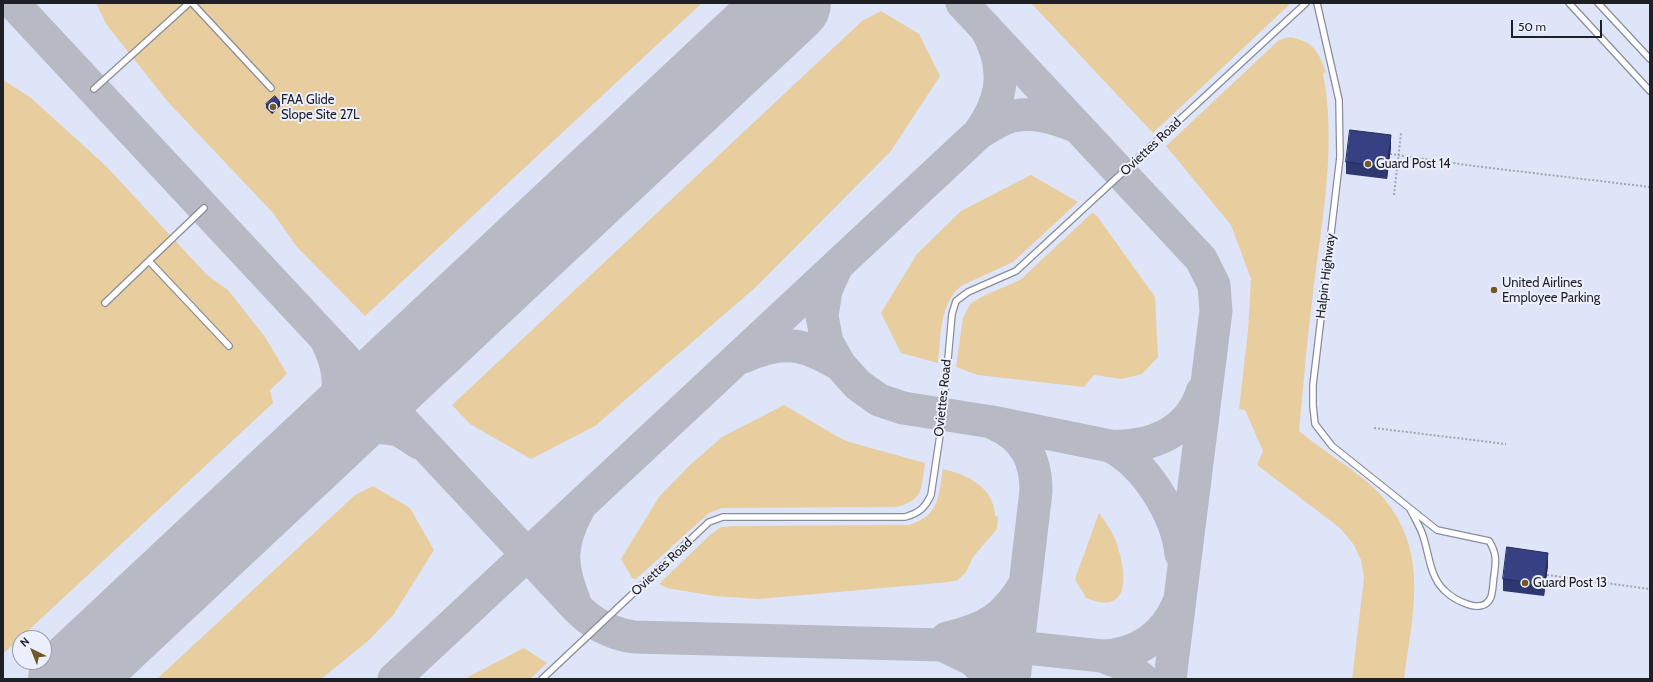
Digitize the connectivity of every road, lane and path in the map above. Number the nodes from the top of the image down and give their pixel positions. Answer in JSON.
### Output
{"nodes":[{"id":1,"x":189,"y":3,"type":"edge"},
{"id":2,"x":192,"y":3,"type":"edge"},
{"id":3,"x":1306,"y":3,"type":"edge"},
{"id":4,"x":1317,"y":3,"type":"edge"},
{"id":5,"x":1569,"y":3,"type":"edge"},
{"id":6,"x":1598,"y":3,"type":"edge"},
{"id":7,"x":1650,"y":59,"type":"edge"},
{"id":8,"x":271,"y":88,"type":"dead end"},
{"id":9,"x":94,"y":89,"type":"dead end"},
{"id":10,"x":1650,"y":91,"type":"edge"},
{"id":11,"x":1401,"y":133,"type":"dead end"},
{"id":12,"x":1390,"y":154,"type":"edge"},
{"id":13,"x":1398,"y":155,"type":"junction"},
{"id":14,"x":1650,"y":187,"type":"edge"},
{"id":15,"x":1394,"y":195,"type":"dead end"},
{"id":16,"x":204,"y":208,"type":"dead end"},
{"id":17,"x":149,"y":261,"type":"junction"},
{"id":18,"x":105,"y":303,"type":"dead end"},
{"id":19,"x":228,"y":346,"type":"dead end"},
{"id":20,"x":1374,"y":428,"type":"dead end"},
{"id":21,"x":1506,"y":444,"type":"dead end"},
{"id":22,"x":1410,"y":509,"type":"junction"},
{"id":23,"x":1547,"y":575,"type":"edge"},
{"id":24,"x":1650,"y":590,"type":"edge"},
{"id":25,"x":542,"y":679,"type":"edge"}],
"edges":[{"from":1,"to":9,"type":"lane"},
{"from":2,"to":8,"type":"lane"},
{"from":3,"to":25,"type":"lane","name":"Oviettes Road"},
{"from":4,"to":22,"type":"lane","name":"Halpin Highway"},
{"from":5,"to":10,"type":"lane"},
{"from":6,"to":7,"type":"lane"},
{"from":11,"to":13,"type":"path"},
{"from":12,"to":13,"type":"path"},
{"from":13,"to":14,"type":"path"},
{"from":13,"to":15,"type":"path"},
{"from":16,"to":17,"type":"lane"},
{"from":17,"to":18,"type":"lane"},
{"from":17,"to":19,"type":"lane"},
{"from":20,"to":21,"type":"path"},
{"from":22,"to":22,"type":"lane","name":"Halpin Highway"},
{"from":23,"to":24,"type":"path"}]}
